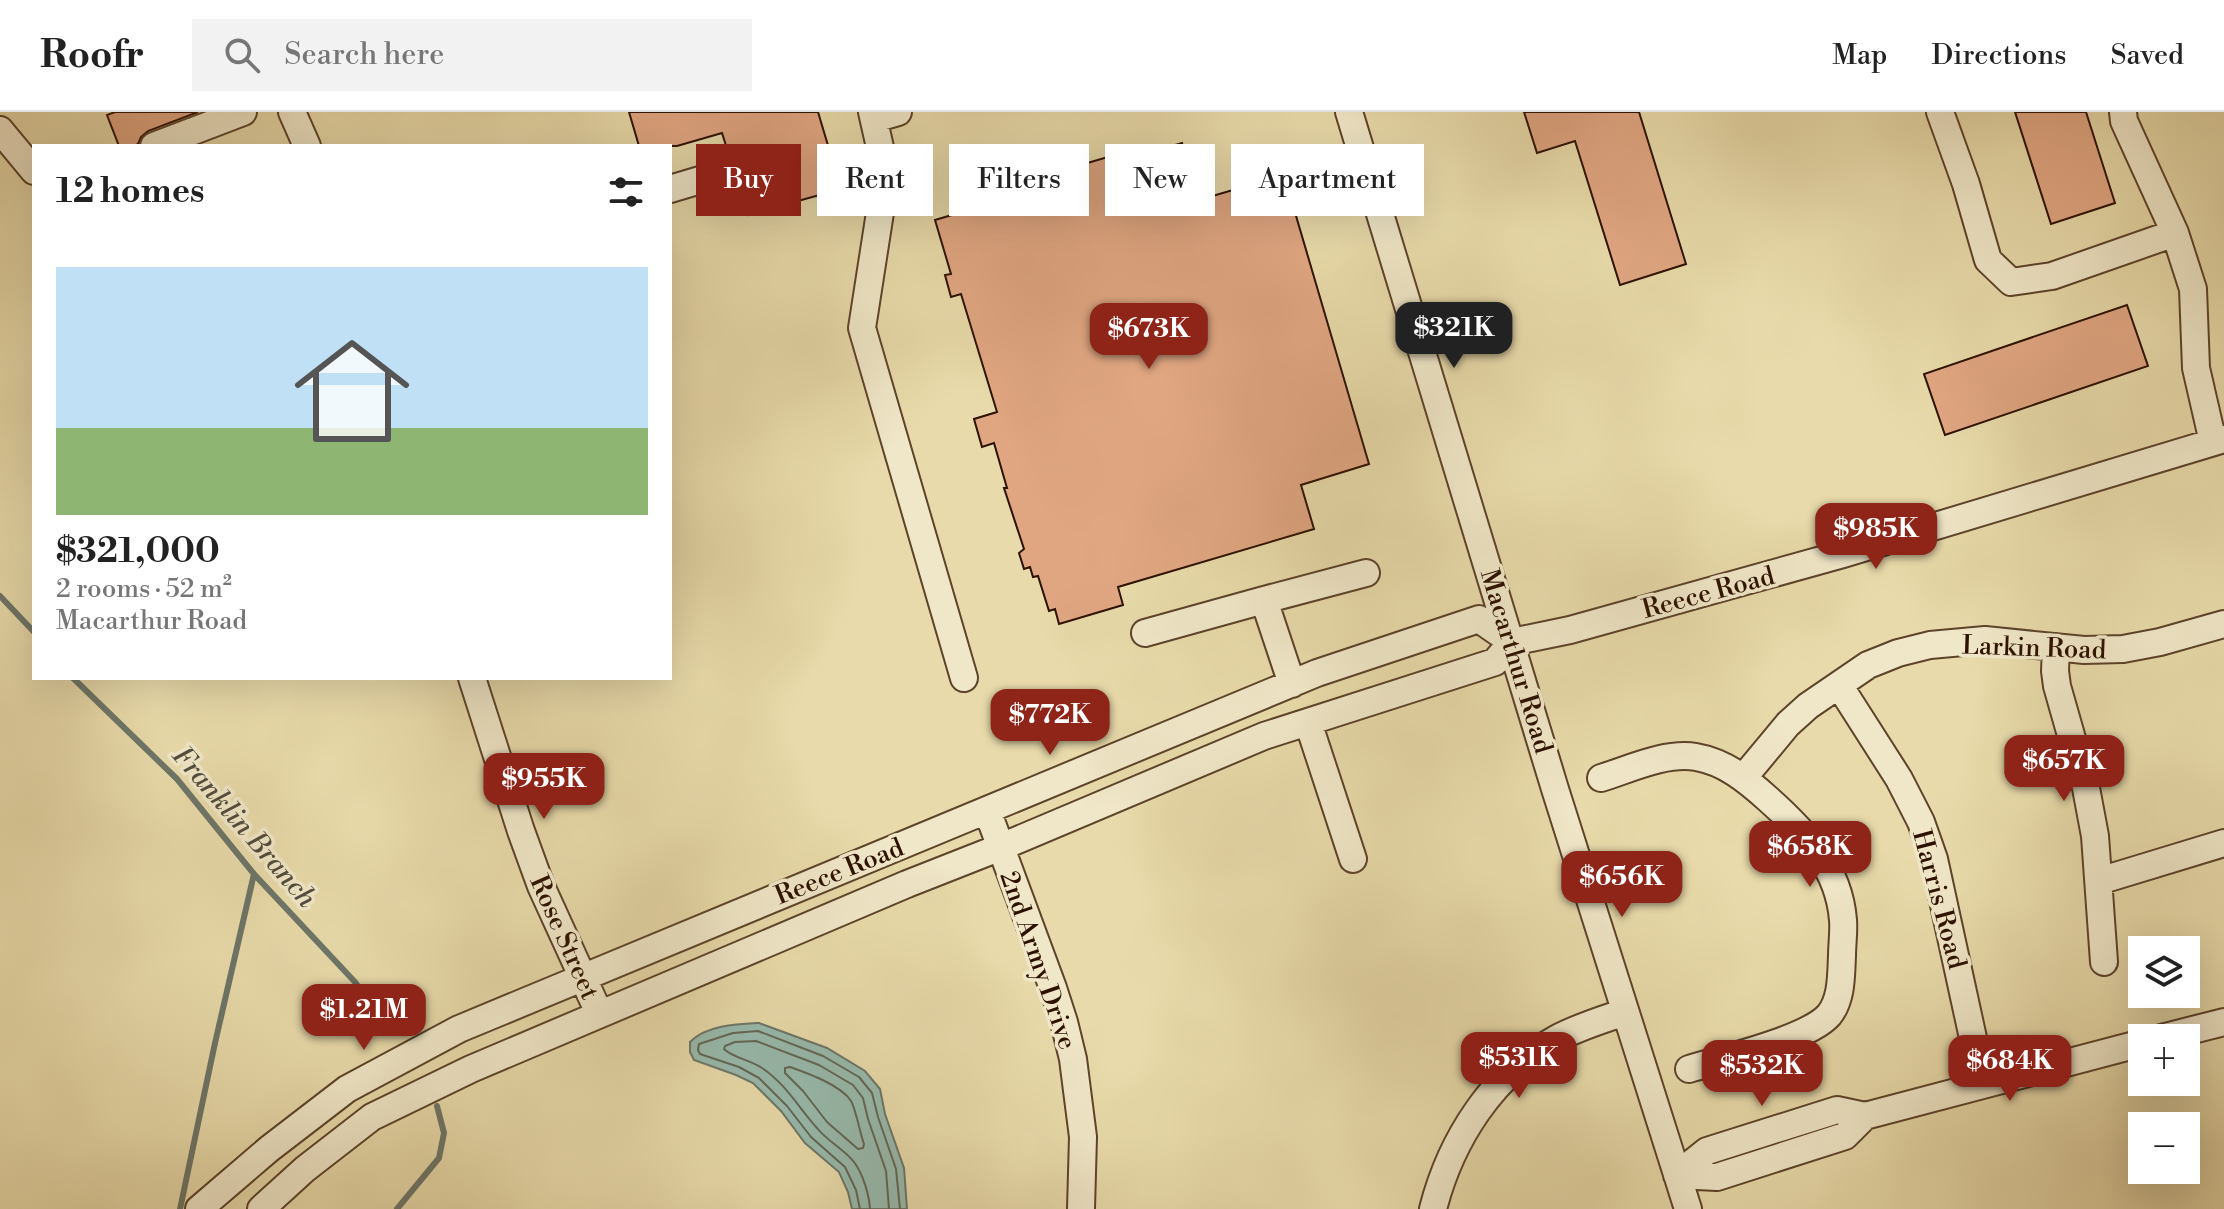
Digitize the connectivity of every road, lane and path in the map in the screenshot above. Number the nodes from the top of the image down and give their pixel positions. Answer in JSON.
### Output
{"nodes":[{"id":1,"x":243,"y":112,"type":"edge"},
{"id":2,"x":292,"y":112,"type":"edge"},
{"id":3,"x":1349,"y":112,"type":"edge"},
{"id":4,"x":1940,"y":112,"type":"edge"},
{"id":5,"x":2123,"y":112,"type":"edge"},
{"id":6,"x":882,"y":114,"type":"edge"},
{"id":7,"x":1,"y":131,"type":"edge"},
{"id":8,"x":159,"y":144,"type":"edge"},
{"id":9,"x":306,"y":144,"type":"edge"},
{"id":10,"x":32,"y":169,"type":"edge"},
{"id":11,"x":696,"y":181,"type":"edge"},
{"id":12,"x":672,"y":188,"type":"edge"},
{"id":13,"x":2175,"y":233,"type":"junction"},
{"id":14,"x":2218,"y":440,"type":"edge"},
{"id":15,"x":1366,"y":573,"type":"dead end"},
{"id":16,"x":1264,"y":600,"type":"junction"},
{"id":17,"x":2224,"y":624,"type":"edge"},
{"id":18,"x":1145,"y":633,"type":"dead end"},
{"id":19,"x":1512,"y":642,"type":"junction"},
{"id":20,"x":2056,"y":647,"type":"junction"},
{"id":21,"x":964,"y":678,"type":"dead end"},
{"id":22,"x":473,"y":680,"type":"edge"},
{"id":23,"x":1292,"y":684,"type":"junction"},
{"id":24,"x":1839,"y":685,"type":"junction"},
{"id":25,"x":1308,"y":722,"type":"junction"},
{"id":26,"x":1744,"y":777,"type":"junction"},
{"id":27,"x":1601,"y":778,"type":"dead end"},
{"id":28,"x":987,"y":810,"type":"junction"},
{"id":29,"x":2224,"y":843,"type":"edge"},
{"id":30,"x":1001,"y":847,"type":"junction"},
{"id":31,"x":1353,"y":859,"type":"dead end"},
{"id":32,"x":2099,"y":881,"type":"junction"},
{"id":33,"x":2104,"y":962,"type":"dead end"},
{"id":34,"x":583,"y":977,"type":"junction"},
{"id":35,"x":1625,"y":1012,"type":"junction"},
{"id":36,"x":599,"y":1013,"type":"junction"},
{"id":37,"x":2224,"y":1022,"type":"edge"},
{"id":38,"x":2200,"y":1028,"type":"edge"},
{"id":39,"x":2128,"y":1047,"type":"edge"},
{"id":40,"x":1689,"y":1069,"type":"dead end"},
{"id":41,"x":1983,"y":1084,"type":"junction"},
{"id":42,"x":1677,"y":1175,"type":"junction"},
{"id":43,"x":199,"y":1209,"type":"edge"},
{"id":44,"x":261,"y":1209,"type":"edge"},
{"id":45,"x":1081,"y":1209,"type":"edge"},
{"id":46,"x":1433,"y":1209,"type":"edge"},
{"id":47,"x":1688,"y":1209,"type":"edge"}],
"edges":[{"from":1,"to":8,"type":"street"},
{"from":2,"to":9,"type":"street"},
{"from":3,"to":19,"type":"street","name":"Macarthur Road"},
{"from":4,"to":13,"type":"street"},
{"from":5,"to":13,"type":"street"},
{"from":6,"to":21,"type":"street"},
{"from":7,"to":10,"type":"street"},
{"from":11,"to":12,"type":"street"},
{"from":13,"to":14,"type":"street"},
{"from":14,"to":19,"type":"street","name":"Reece Road"},
{"from":15,"to":16,"type":"street"},
{"from":16,"to":18,"type":"street"},
{"from":16,"to":23,"type":"street"},
{"from":17,"to":20,"type":"street","name":"Larkin Road"},
{"from":19,"to":23,"type":"street","name":"Reece Road"},
{"from":19,"to":25,"type":"street","name":"Reece Road"},
{"from":19,"to":35,"type":"street","name":"Macarthur Road"},
{"from":20,"to":24,"type":"street","name":"Larkin Road"},
{"from":20,"to":32,"type":"street"},
{"from":22,"to":34,"type":"street","name":"Rose Street"},
{"from":23,"to":28,"type":"street","name":"Reece Road"},
{"from":24,"to":26,"type":"street","name":"Larkin Road"},
{"from":24,"to":41,"type":"street","name":"Harris Road"},
{"from":25,"to":30,"type":"street","name":"Reece Road"},
{"from":25,"to":31,"type":"street"},
{"from":26,"to":27,"type":"street"},
{"from":26,"to":40,"type":"street"},
{"from":28,"to":30,"type":"street","name":"2nd Army Drive"},
{"from":28,"to":34,"type":"street","name":"Reece Road"},
{"from":29,"to":32,"type":"street"},
{"from":30,"to":36,"type":"street","name":"Reece Road"},
{"from":30,"to":45,"type":"street","name":"2nd Army Drive"},
{"from":32,"to":33,"type":"street"},
{"from":34,"to":36,"type":"street","name":"Rose Street"},
{"from":34,"to":43,"type":"street","name":"Reece Road"},
{"from":35,"to":42,"type":"street","name":"Macarthur Road"},
{"from":35,"to":46,"type":"street"},
{"from":36,"to":44,"type":"street","name":"Reece Road"},
{"from":37,"to":38,"type":"street"},
{"from":39,"to":41,"type":"street"},
{"from":41,"to":42,"type":"street"},
{"from":42,"to":47,"type":"street","name":"Macarthur Road"}]}
